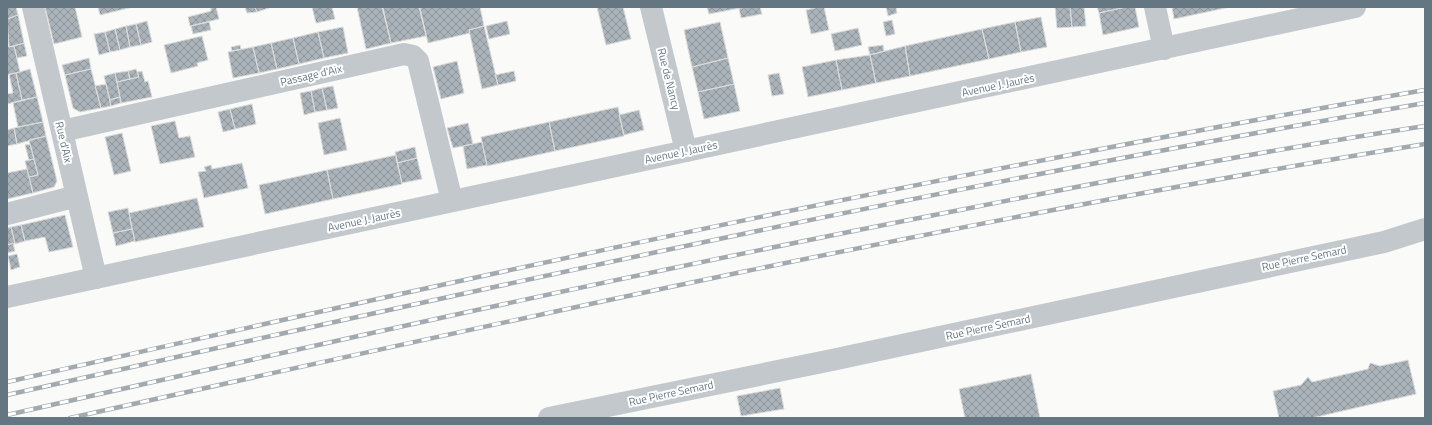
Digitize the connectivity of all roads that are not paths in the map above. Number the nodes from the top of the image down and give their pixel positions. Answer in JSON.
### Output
{"nodes":[{"id":1,"x":33,"y":7,"type":"edge"},
{"id":2,"x":651,"y":7,"type":"edge"},
{"id":3,"x":1155,"y":7,"type":"edge"},
{"id":4,"x":1355,"y":7,"type":"edge"},
{"id":5,"x":1164,"y":49,"type":"junction"},
{"id":6,"x":62,"y":131,"type":"junction"},
{"id":7,"x":686,"y":151,"type":"junction"},
{"id":8,"x":77,"y":196,"type":"junction"},
{"id":9,"x":452,"y":201,"type":"junction"},
{"id":10,"x":7,"y":214,"type":"edge"},
{"id":11,"x":1425,"y":229,"type":"edge"},
{"id":12,"x":96,"y":278,"type":"junction"},
{"id":13,"x":7,"y":297,"type":"edge"},
{"id":14,"x":549,"y":418,"type":"edge"}],
"edges":[{"from":1,"to":6,"type":"street","name":"Rue d'Aix"},
{"from":2,"to":7,"type":"street","name":"Rue de Nancy"},
{"from":3,"to":5,"type":"street"},
{"from":4,"to":5,"type":"street","name":"Avenue J. Jaurès"},
{"from":5,"to":7,"type":"street","name":"Avenue J. Jaurès"},
{"from":6,"to":8,"type":"street","name":"Rue d'Aix"},
{"from":6,"to":9,"type":"street","name":"Passage d'Aix"},
{"from":7,"to":9,"type":"street","name":"Avenue J. Jaurès"},
{"from":8,"to":10,"type":"street"},
{"from":8,"to":12,"type":"street","name":"Rue d'Aix"},
{"from":9,"to":12,"type":"street","name":"Avenue J. Jaurès"},
{"from":11,"to":14,"type":"street","name":"Rue Pierre Semard"},
{"from":12,"to":13,"type":"street","name":"Avenue J. Jaurès"}]}
